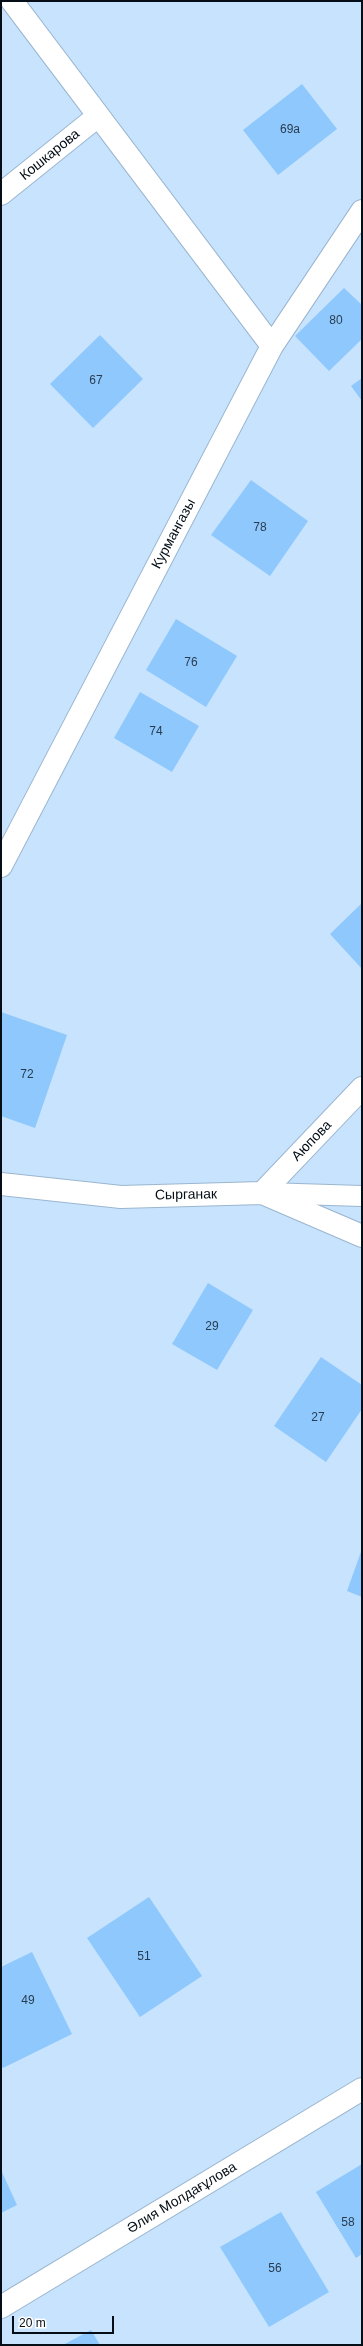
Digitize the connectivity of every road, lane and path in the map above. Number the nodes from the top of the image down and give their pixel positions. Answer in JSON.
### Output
{"nodes":[{"id":1,"x":12,"y":1,"type":"edge"},
{"id":2,"x":98,"y":116,"type":"junction"},
{"id":3,"x":1,"y":194,"type":"edge"},
{"id":4,"x":362,"y":211,"type":"edge"},
{"id":5,"x":272,"y":346,"type":"junction"},
{"id":6,"x":1,"y":866,"type":"edge"},
{"id":7,"x":362,"y":1088,"type":"edge"},
{"id":8,"x":1,"y":1184,"type":"edge"},
{"id":9,"x":262,"y":1193,"type":"junction"},
{"id":10,"x":362,"y":1196,"type":"edge"},
{"id":11,"x":362,"y":1236,"type":"edge"},
{"id":12,"x":362,"y":2089,"type":"edge"},
{"id":13,"x":1,"y":2307,"type":"edge"}],
"edges":[{"from":1,"to":2,"type":"street"},
{"from":2,"to":3,"type":"street","name":"Кошкарова"},
{"from":2,"to":5,"type":"street"},
{"from":4,"to":5,"type":"street","name":"Курмангазы"},
{"from":5,"to":6,"type":"street","name":"Курмангазы"},
{"from":7,"to":9,"type":"street","name":"Аюпова"},
{"from":8,"to":9,"type":"street","name":"Сырганак"},
{"from":9,"to":10,"type":"lane"},
{"from":9,"to":11,"type":"street","name":"Сырганак"},
{"from":12,"to":13,"type":"street","name":"Әлия Молдағұлова"}]}
